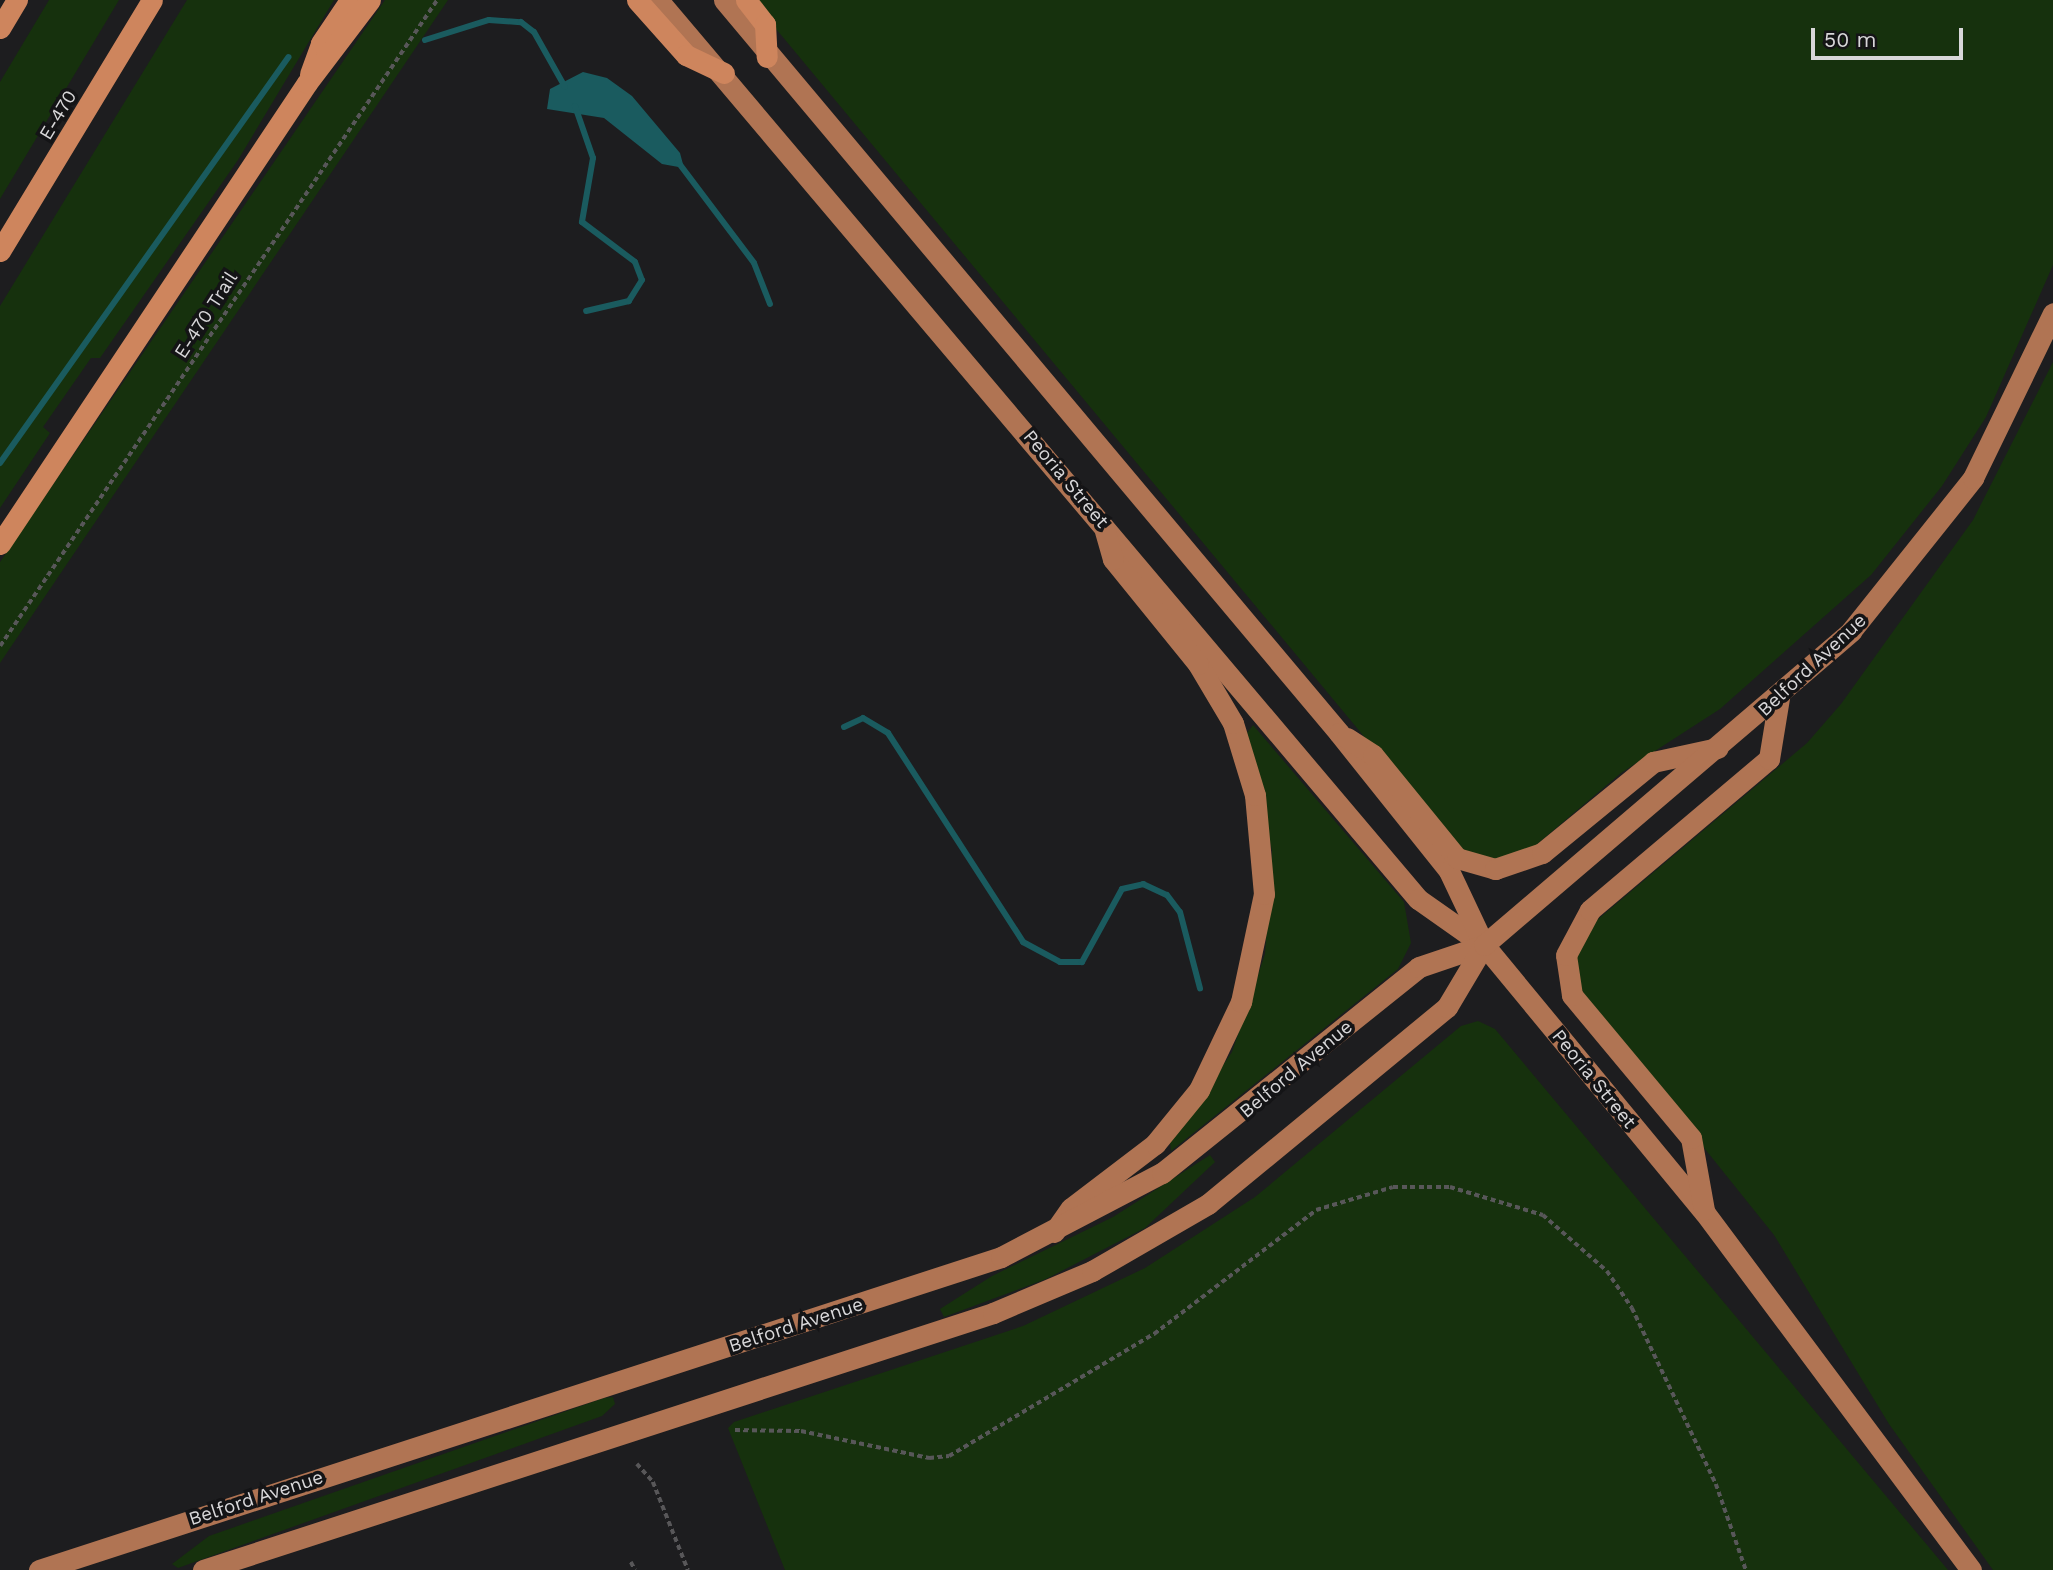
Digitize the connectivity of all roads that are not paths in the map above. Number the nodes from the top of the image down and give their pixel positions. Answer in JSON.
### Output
{"nodes":[{"id":1,"x":17,"y":0,"type":"edge"},
{"id":2,"x":152,"y":0,"type":"edge"},
{"id":3,"x":350,"y":0,"type":"edge"},
{"id":4,"x":370,"y":0,"type":"edge"},
{"id":5,"x":636,"y":0,"type":"edge"},
{"id":6,"x":658,"y":0,"type":"edge"},
{"id":7,"x":723,"y":0,"type":"edge"},
{"id":8,"x":746,"y":0,"type":"edge"},
{"id":9,"x":0,"y":28,"type":"edge"},
{"id":10,"x":767,"y":57,"type":"junction"},
{"id":11,"x":724,"y":73,"type":"junction"},
{"id":12,"x":307,"y":83,"type":"junction"},
{"id":13,"x":244,"y":175,"type":"junction"},
{"id":14,"x":0,"y":251,"type":"edge"},
{"id":15,"x":2053,"y":313,"type":"edge"},
{"id":16,"x":0,"y":519,"type":"edge"},
{"id":17,"x":1102,"y":522,"type":"junction"},
{"id":18,"x":0,"y":544,"type":"edge"},
{"id":19,"x":1779,"y":698,"type":"junction"},
{"id":20,"x":1339,"y":733,"type":"junction"},
{"id":21,"x":1721,"y":748,"type":"junction"},
{"id":22,"x":1484,"y":945,"type":"junction"},
{"id":23,"x":1704,"y":1213,"type":"junction"},
{"id":24,"x":1052,"y":1235,"type":"junction"},
{"id":25,"x":39,"y":1570,"type":"edge"},
{"id":26,"x":203,"y":1570,"type":"edge"},
{"id":27,"x":1971,"y":1570,"type":"edge"}],
"edges":[{"from":1,"to":9,"type":"highway"},
{"from":2,"to":14,"type":"highway","name":"E-470"},
{"from":3,"to":12,"type":"highway"},
{"from":4,"to":12,"type":"highway"},
{"from":5,"to":11,"type":"highway"},
{"from":6,"to":11,"type":"main road","name":"Peoria Street"},
{"from":7,"to":10,"type":"main road","name":"Peoria Street"},
{"from":8,"to":10,"type":"highway"},
{"from":10,"to":20,"type":"main road","name":"Peoria Street"},
{"from":11,"to":17,"type":"main road","name":"Peoria Street"},
{"from":12,"to":13,"type":"highway"},
{"from":13,"to":16,"type":"highway"},
{"from":13,"to":18,"type":"highway"},
{"from":15,"to":19,"type":"main road","name":"Belford Avenue"},
{"from":17,"to":22,"type":"main road","name":"Peoria Street"},
{"from":17,"to":24,"type":"main road"},
{"from":19,"to":21,"type":"main road","name":"Belford Avenue"},
{"from":19,"to":23,"type":"main road"},
{"from":20,"to":21,"type":"main road"},
{"from":20,"to":22,"type":"main road","name":"Peoria Street"},
{"from":21,"to":22,"type":"main road","name":"Belford Avenue"},
{"from":22,"to":23,"type":"main road","name":"Peoria Street"},
{"from":22,"to":24,"type":"main road","name":"Belford Avenue"},
{"from":22,"to":26,"type":"main road","name":"Belford Avenue"},
{"from":23,"to":27,"type":"main road","name":"Peoria Street"},
{"from":24,"to":25,"type":"main road","name":"Belford Avenue"}]}
